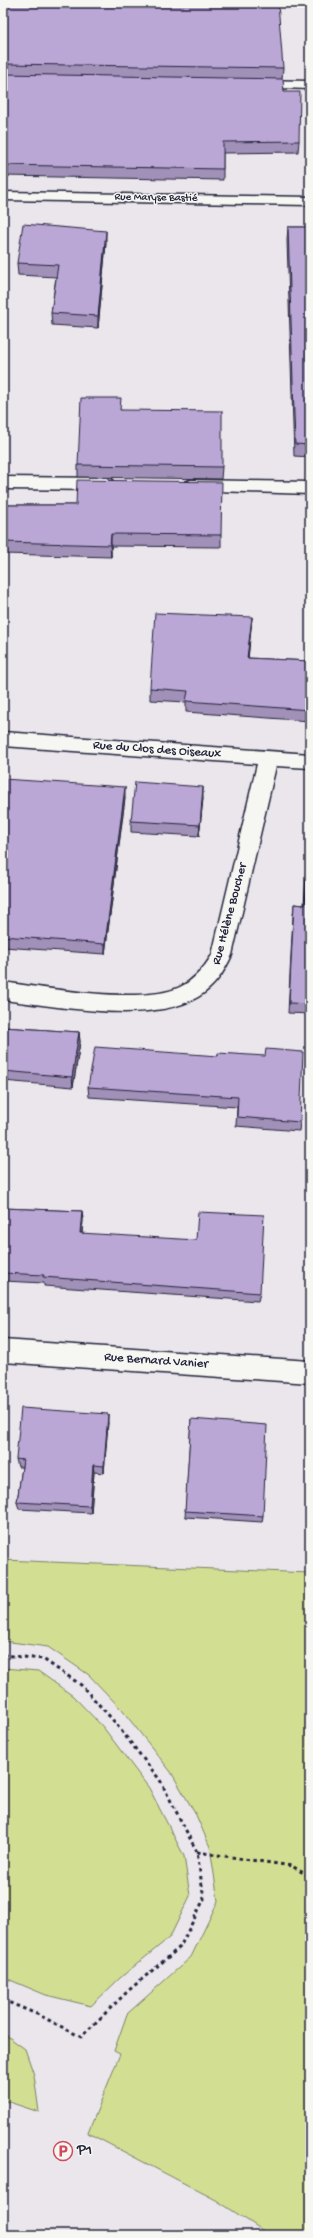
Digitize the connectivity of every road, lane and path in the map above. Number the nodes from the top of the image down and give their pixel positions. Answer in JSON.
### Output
{"nodes":[{"id":1,"x":239,"y":84,"type":"edge"},
{"id":2,"x":310,"y":85,"type":"edge"},
{"id":3,"x":3,"y":196,"type":"edge"},
{"id":4,"x":310,"y":201,"type":"edge"},
{"id":5,"x":3,"y":482,"type":"edge"},
{"id":6,"x":121,"y":485,"type":"edge"},
{"id":7,"x":176,"y":486,"type":"edge"},
{"id":8,"x":310,"y":488,"type":"edge"},
{"id":9,"x":3,"y":739,"type":"edge"},
{"id":10,"x":268,"y":758,"type":"junction"},
{"id":11,"x":310,"y":761,"type":"edge"},
{"id":12,"x":3,"y":991,"type":"edge"},
{"id":13,"x":3,"y":1351,"type":"edge"},
{"id":14,"x":310,"y":1372,"type":"edge"},
{"id":15,"x":3,"y":1655,"type":"edge"},
{"id":16,"x":197,"y":1852,"type":"junction"},
{"id":17,"x":310,"y":1877,"type":"edge"},
{"id":18,"x":3,"y":2000,"type":"edge"}],
"edges":[{"from":1,"to":2,"type":"street"},
{"from":3,"to":4,"type":"street","name":"Rue Maryse Bastié"},
{"from":5,"to":6,"type":"street"},
{"from":7,"to":8,"type":"street"},
{"from":9,"to":10,"type":"street","name":"Rue du Clos des Oiseaux"},
{"from":10,"to":11,"type":"street","name":"Rue du Clos des Oiseaux"},
{"from":10,"to":12,"type":"street","name":"Rue Hélène Boucher"},
{"from":13,"to":14,"type":"street","name":"Rue Bernard Vanier"},
{"from":15,"to":16,"type":"path"},
{"from":16,"to":17,"type":"path"},
{"from":16,"to":18,"type":"path"}]}
